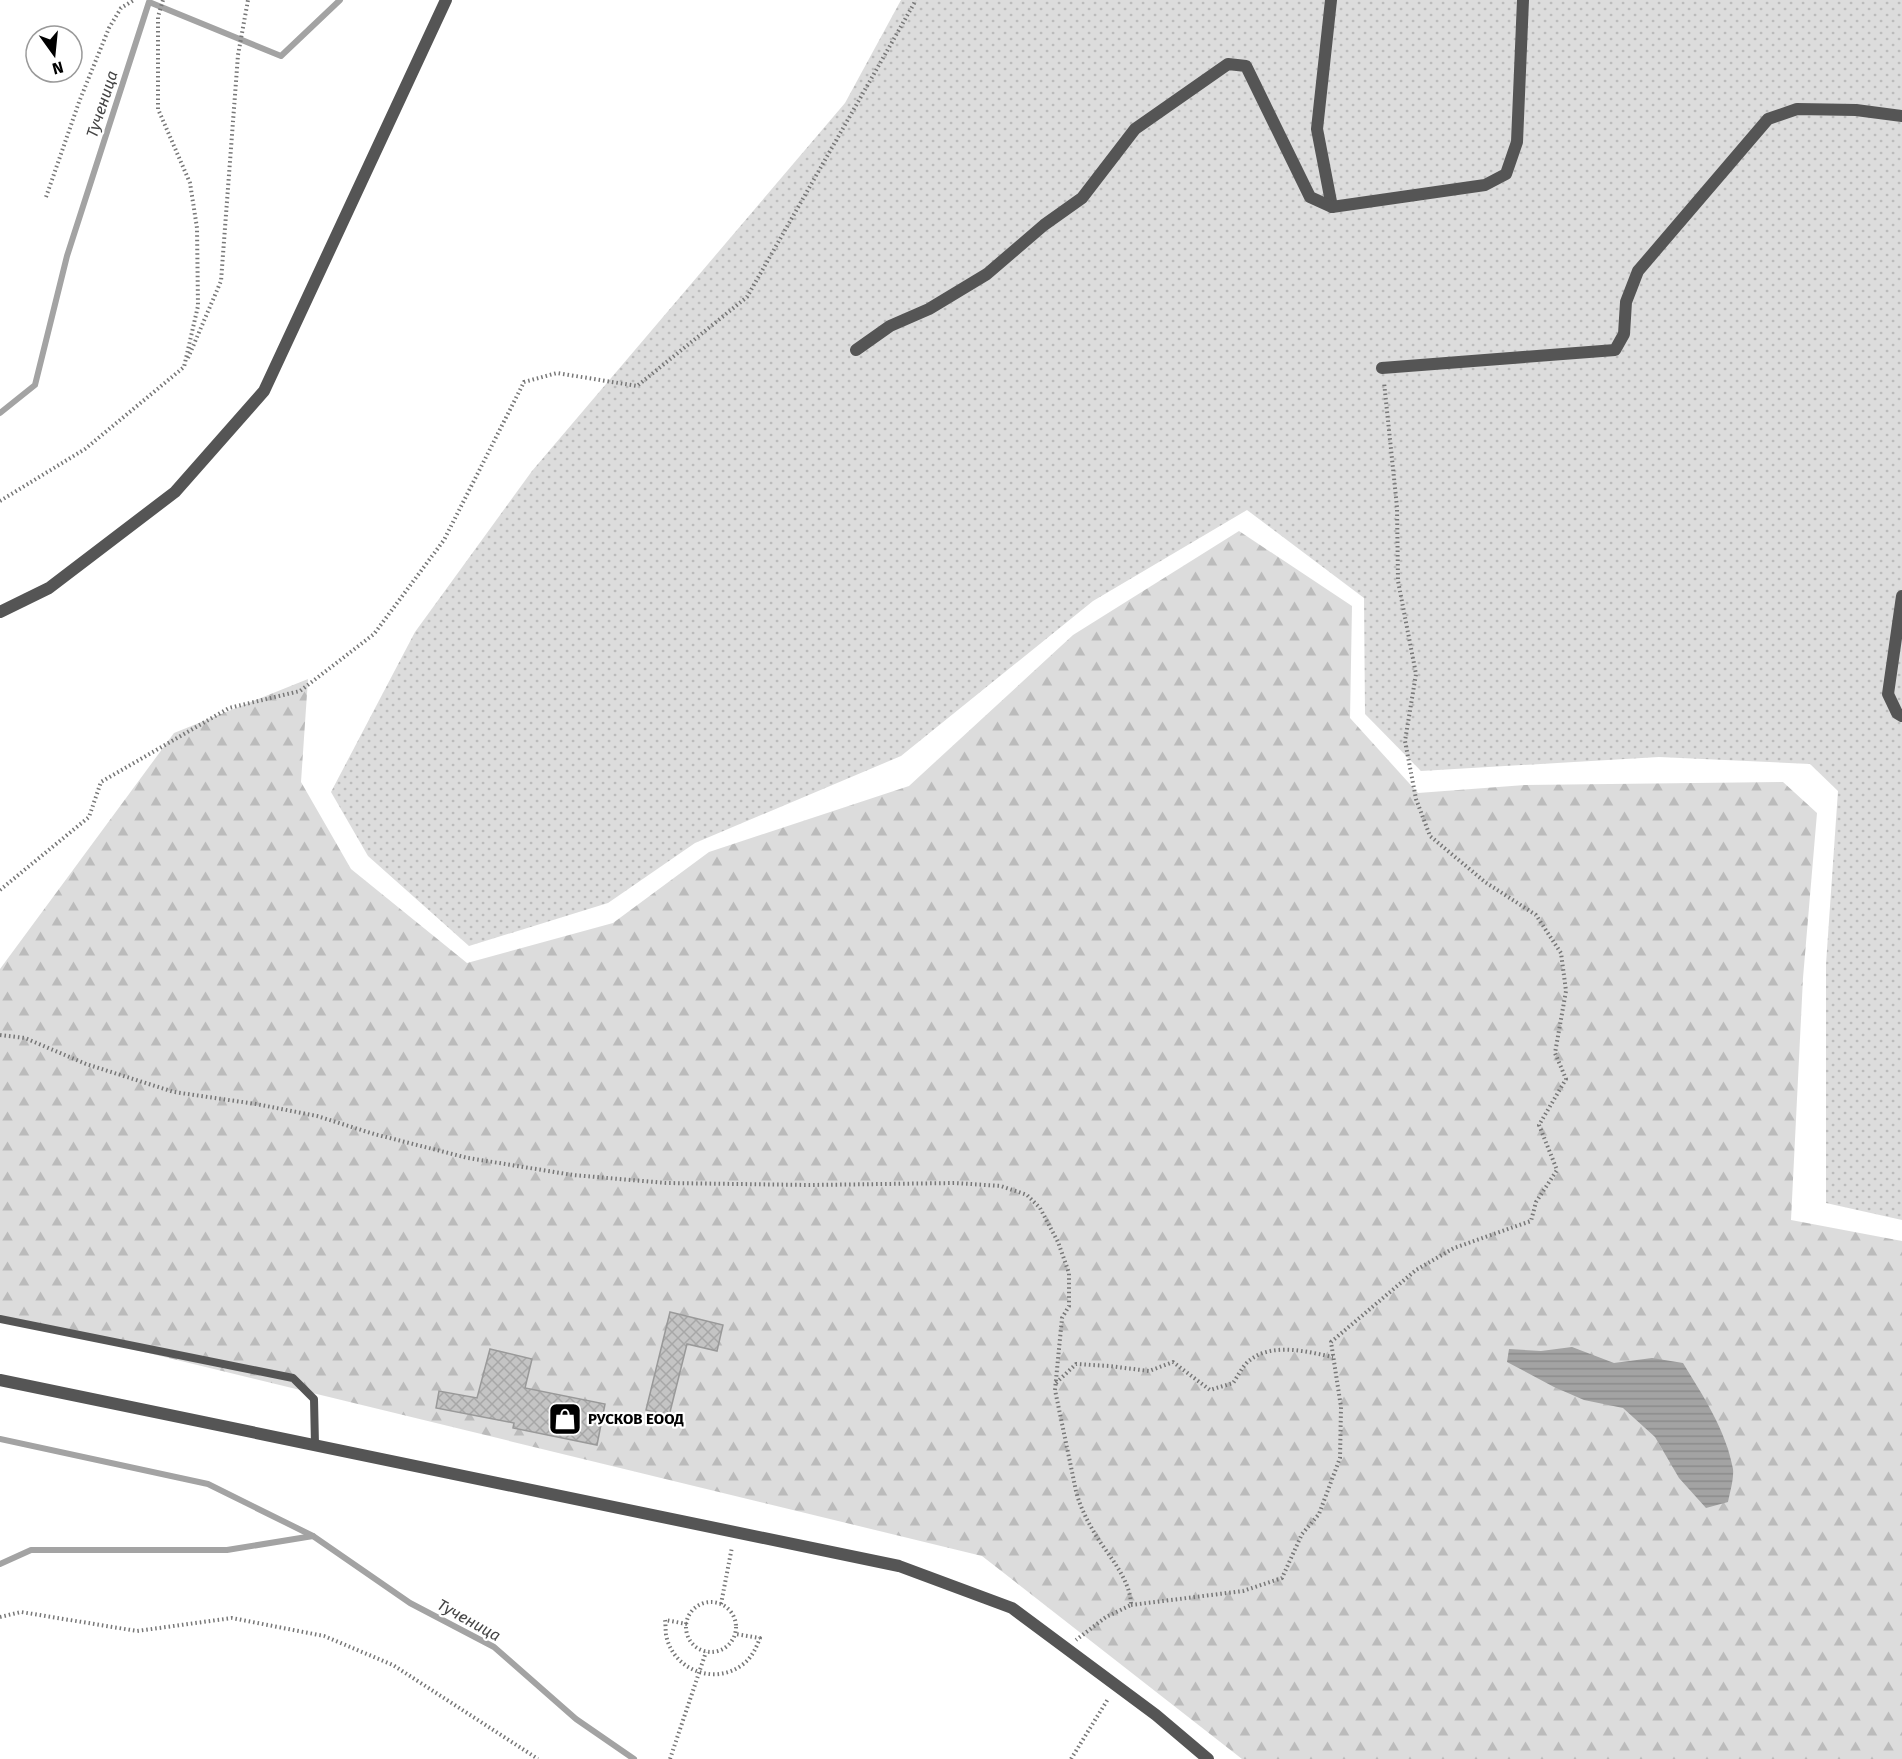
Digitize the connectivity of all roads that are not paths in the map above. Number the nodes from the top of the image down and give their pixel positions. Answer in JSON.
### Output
{"nodes":[{"id":1,"x":446,"y":0,"type":"edge"},
{"id":2,"x":1330,"y":0,"type":"edge"},
{"id":3,"x":1523,"y":0,"type":"edge"},
{"id":4,"x":1902,"y":116,"type":"edge"},
{"id":5,"x":1332,"y":207,"type":"junction"},
{"id":6,"x":856,"y":350,"type":"dead end"},
{"id":7,"x":1382,"y":368,"type":"road end"},
{"id":8,"x":1902,"y":596,"type":"edge"},
{"id":9,"x":0,"y":612,"type":"edge"},
{"id":10,"x":1902,"y":716,"type":"edge"},
{"id":11,"x":0,"y":1319,"type":"edge"},
{"id":12,"x":0,"y":1380,"type":"edge"},
{"id":13,"x":315,"y":1445,"type":"junction"},
{"id":14,"x":1208,"y":1759,"type":"edge"}],
"edges":[{"from":1,"to":9,"type":"street"},
{"from":2,"to":5,"type":"street"},
{"from":3,"to":5,"type":"street"},
{"from":4,"to":7,"type":"street"},
{"from":5,"to":6,"type":"street"},
{"from":8,"to":10,"type":"street"},
{"from":11,"to":13,"type":"lane"},
{"from":12,"to":13,"type":"street"},
{"from":13,"to":14,"type":"street"}]}
